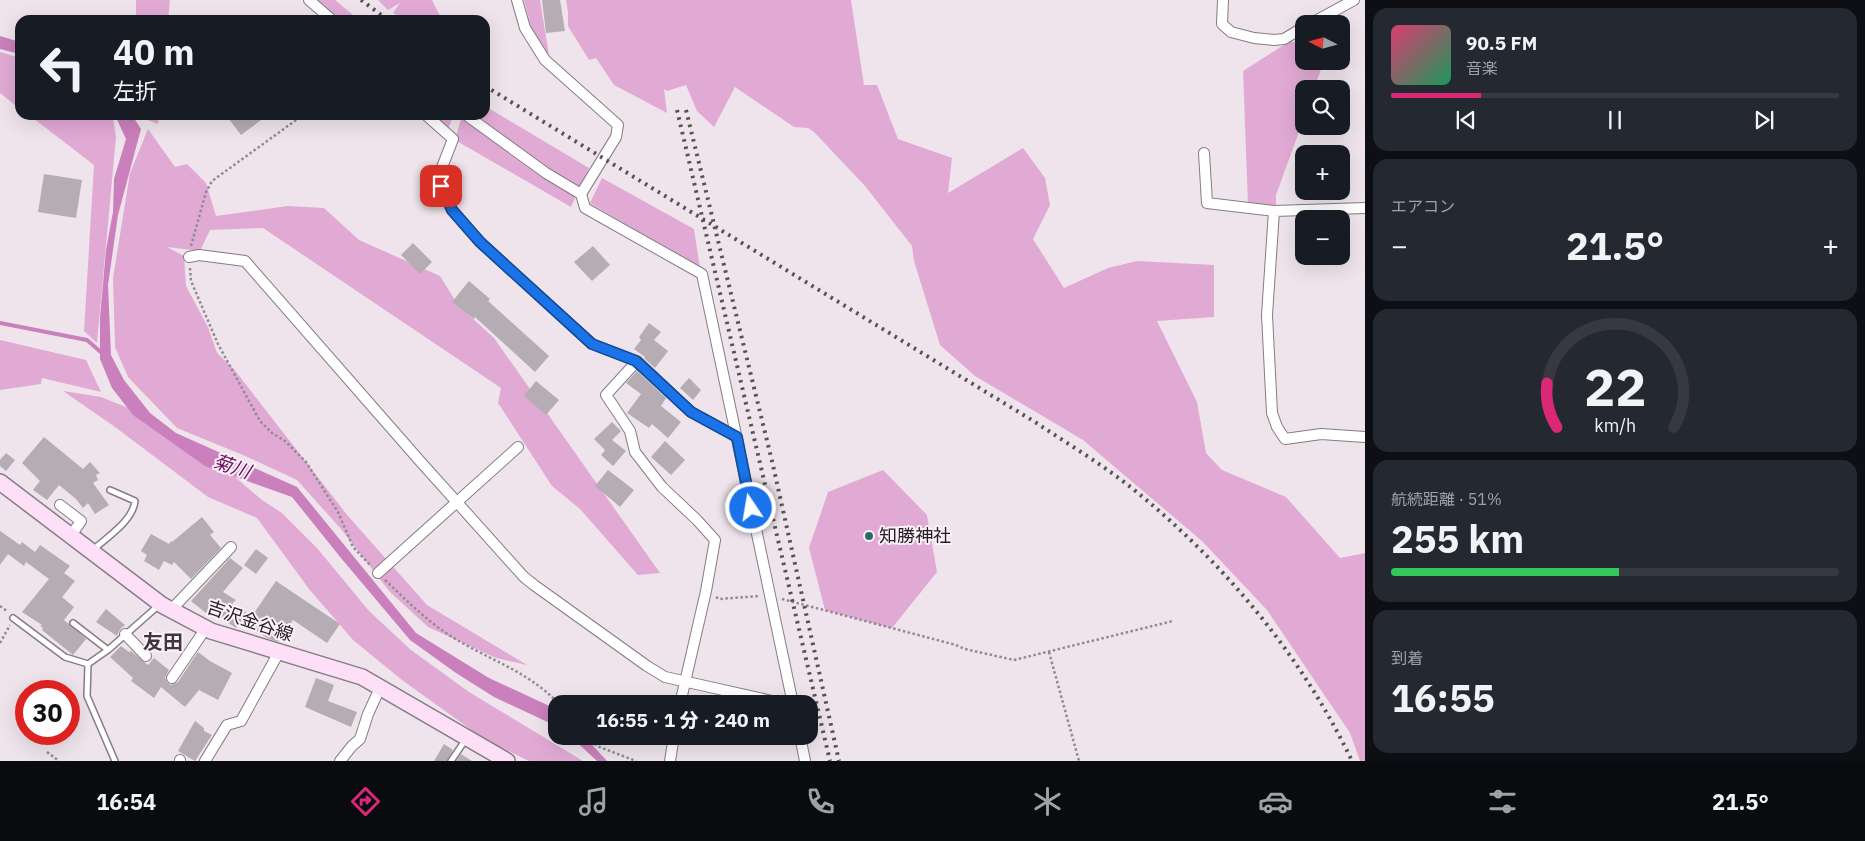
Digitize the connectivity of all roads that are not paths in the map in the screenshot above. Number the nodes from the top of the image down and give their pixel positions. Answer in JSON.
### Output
{"nodes":[{"id":1,"x":309,"y":0,"type":"edge"},
{"id":2,"x":516,"y":0,"type":"edge"},
{"id":3,"x":1224,"y":0,"type":"edge"},
{"id":4,"x":1354,"y":0,"type":"edge"},
{"id":5,"x":326,"y":15,"type":"edge"},
{"id":6,"x":1326,"y":15,"type":"edge"},
{"id":7,"x":1295,"y":32,"type":"edge"},
{"id":8,"x":432,"y":120,"type":"edge"},
{"id":9,"x":473,"y":120,"type":"edge"},
{"id":10,"x":1204,"y":153,"type":"dead end"},
{"id":11,"x":581,"y":194,"type":"junction"},
{"id":12,"x":1365,"y":208,"type":"edge"},
{"id":13,"x":1274,"y":211,"type":"junction"},
{"id":14,"x":189,"y":256,"type":"road end"},
{"id":15,"x":636,"y":361,"type":"junction"},
{"id":16,"x":737,"y":437,"type":"junction"},
{"id":17,"x":1365,"y":437,"type":"edge"},
{"id":18,"x":518,"y":447,"type":"dead end"},
{"id":19,"x":0,"y":484,"type":"edge"},
{"id":20,"x":110,"y":490,"type":"dead end"},
{"id":21,"x":457,"y":501,"type":"junction"},
{"id":22,"x":60,"y":505,"type":"dead end"},
{"id":23,"x":70,"y":536,"type":"junction"},
{"id":24,"x":231,"y":547,"type":"dead end"},
{"id":25,"x":90,"y":552,"type":"junction"},
{"id":26,"x":378,"y":574,"type":"road end"},
{"id":27,"x":165,"y":607,"type":"junction"},
{"id":28,"x":14,"y":618,"type":"dead end"},
{"id":29,"x":74,"y":622,"type":"dead end"},
{"id":30,"x":206,"y":628,"type":"junction"},
{"id":31,"x":125,"y":634,"type":"junction"},
{"id":32,"x":108,"y":650,"type":"junction"},
{"id":33,"x":279,"y":652,"type":"junction"},
{"id":34,"x":146,"y":656,"type":"dead end"},
{"id":35,"x":88,"y":664,"type":"junction"},
{"id":36,"x":172,"y":678,"type":"dead end"},
{"id":37,"x":686,"y":682,"type":"junction"},
{"id":38,"x":380,"y":688,"type":"junction"},
{"id":39,"x":682,"y":695,"type":"edge"},
{"id":40,"x":745,"y":695,"type":"edge"},
{"id":41,"x":790,"y":695,"type":"edge"},
{"id":42,"x":467,"y":738,"type":"junction"},
{"id":43,"x":673,"y":745,"type":"edge"},
{"id":44,"x":802,"y":745,"type":"edge"},
{"id":45,"x":490,"y":757,"type":"edge"},
{"id":46,"x":115,"y":761,"type":"edge"},
{"id":47,"x":206,"y":761,"type":"edge"},
{"id":48,"x":340,"y":761,"type":"edge"},
{"id":49,"x":451,"y":761,"type":"edge"},
{"id":50,"x":507,"y":761,"type":"edge"},
{"id":51,"x":670,"y":761,"type":"edge"},
{"id":52,"x":805,"y":761,"type":"edge"}],
"edges":[{"from":1,"to":5,"type":"street"},
{"from":2,"to":11,"type":"street"},
{"from":3,"to":7,"type":"street"},
{"from":4,"to":6,"type":"street"},
{"from":8,"to":15,"type":"street"},
{"from":9,"to":11,"type":"street"},
{"from":10,"to":13,"type":"street"},
{"from":11,"to":16,"type":"street"},
{"from":12,"to":13,"type":"street"},
{"from":13,"to":17,"type":"street"},
{"from":14,"to":21,"type":"street"},
{"from":15,"to":16,"type":"street"},
{"from":15,"to":37,"type":"street"},
{"from":16,"to":41,"type":"street"},
{"from":18,"to":21,"type":"street"},
{"from":19,"to":23,"type":"main road","name":"吉沢金谷線"},
{"from":20,"to":25,"type":"lane"},
{"from":21,"to":26,"type":"street"},
{"from":21,"to":37,"type":"street"},
{"from":22,"to":23,"type":"street"},
{"from":23,"to":25,"type":"main road","name":"吉沢金谷線"},
{"from":24,"to":27,"type":"street"},
{"from":25,"to":27,"type":"main road","name":"吉沢金谷線"},
{"from":27,"to":30,"type":"main road","name":"吉沢金谷線"},
{"from":27,"to":31,"type":"lane"},
{"from":28,"to":35,"type":"lane"},
{"from":29,"to":32,"type":"lane"},
{"from":30,"to":33,"type":"main road","name":"吉沢金谷線"},
{"from":30,"to":36,"type":"street"},
{"from":31,"to":32,"type":"lane"},
{"from":31,"to":34,"type":"street"},
{"from":32,"to":35,"type":"lane"},
{"from":33,"to":38,"type":"main road","name":"吉沢金谷線"},
{"from":33,"to":47,"type":"street"},
{"from":35,"to":46,"type":"lane"},
{"from":37,"to":39,"type":"street"},
{"from":37,"to":40,"type":"street"},
{"from":38,"to":42,"type":"main road","name":"吉沢金谷線"},
{"from":38,"to":48,"type":"street"},
{"from":42,"to":45,"type":"main road","name":"吉沢金谷線"},
{"from":42,"to":49,"type":"lane"},
{"from":43,"to":51,"type":"street"},
{"from":44,"to":52,"type":"street"},
{"from":45,"to":50,"type":"main road","name":"吉沢金谷線"}]}
